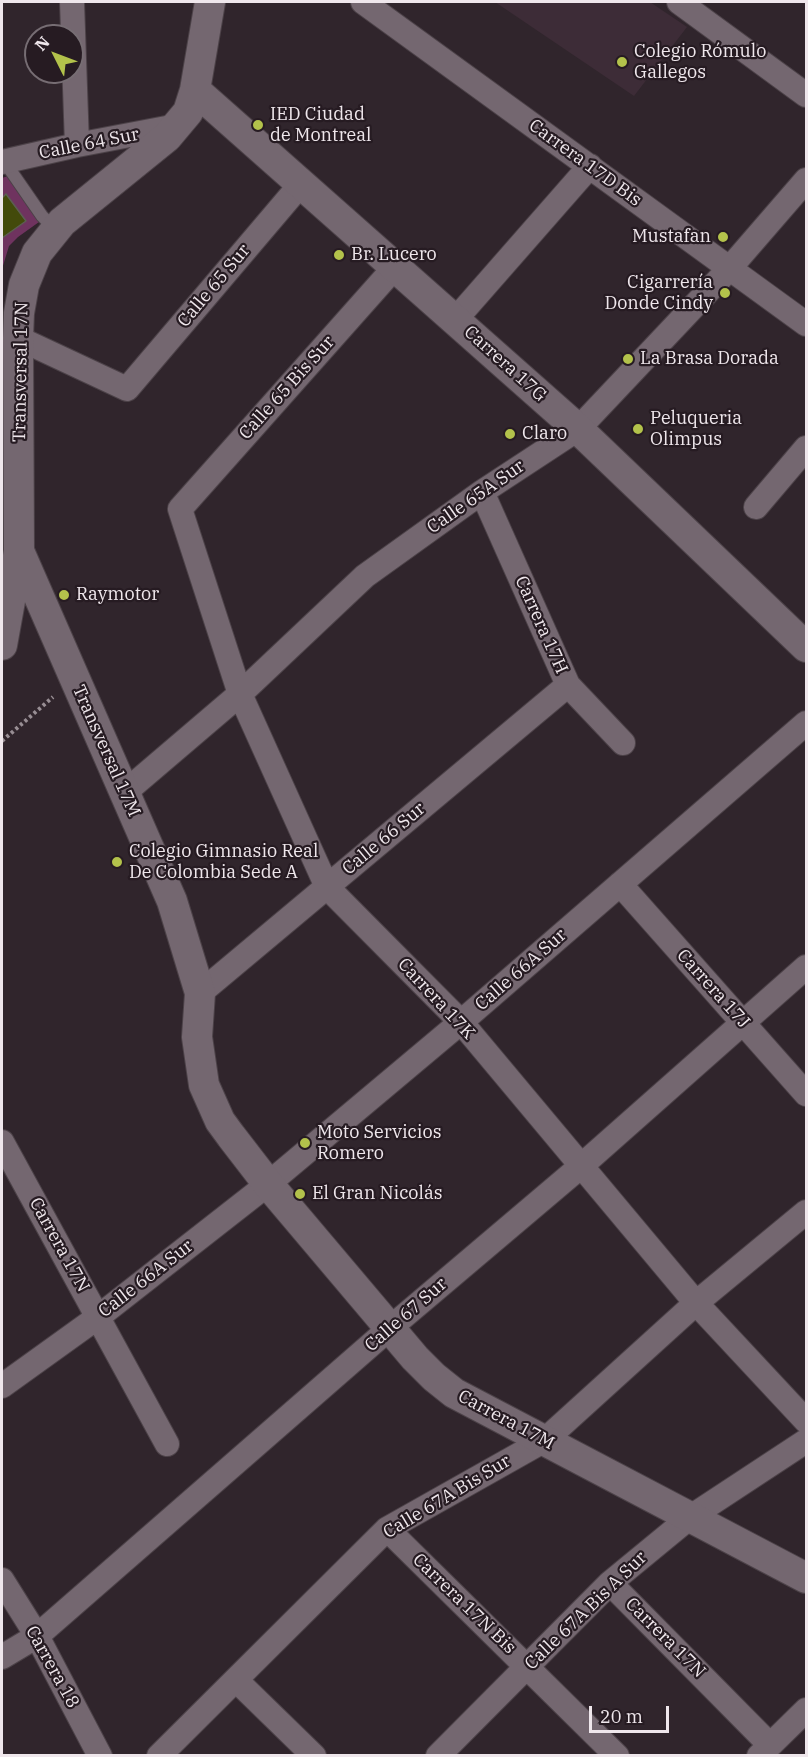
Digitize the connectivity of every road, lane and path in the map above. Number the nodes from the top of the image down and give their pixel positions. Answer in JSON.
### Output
{"nodes":[{"id":1,"x":72,"y":2,"type":"edge"},
{"id":2,"x":210,"y":2,"type":"edge"},
{"id":3,"x":363,"y":2,"type":"edge"},
{"id":4,"x":679,"y":2,"type":"edge"},
{"id":5,"x":195,"y":90,"type":"junction"},
{"id":6,"x":807,"y":94,"type":"edge"},
{"id":7,"x":177,"y":126,"type":"junction"},
{"id":8,"x":76,"y":145,"type":"junction"},
{"id":9,"x":3,"y":162,"type":"edge"},
{"id":10,"x":590,"y":166,"type":"junction"},
{"id":11,"x":807,"y":180,"type":"edge"},
{"id":12,"x":301,"y":184,"type":"junction"},
{"id":13,"x":56,"y":229,"type":"junction"},
{"id":14,"x":395,"y":267,"type":"junction"},
{"id":15,"x":729,"y":269,"type":"junction"},
{"id":16,"x":455,"y":320,"type":"junction"},
{"id":17,"x":807,"y":324,"type":"edge"},
{"id":18,"x":18,"y":338,"type":"junction"},
{"id":19,"x":578,"y":429,"type":"junction"},
{"id":20,"x":805,"y":453,"type":"edge"},
{"id":21,"x":482,"y":492,"type":"junction"},
{"id":22,"x":756,"y":507,"type":"dead end"},
{"id":23,"x":180,"y":509,"type":"joint"},
{"id":24,"x":10,"y":552,"type":"edge"},
{"id":25,"x":2,"y":645,"type":"edge"},
{"id":26,"x":807,"y":647,"type":"edge"},
{"id":27,"x":74,"y":679,"type":"junction"},
{"id":28,"x":568,"y":685,"type":"junction"},
{"id":29,"x":240,"y":694,"type":"junction"},
{"id":30,"x":807,"y":723,"type":"edge"},
{"id":31,"x":2,"y":741,"type":"edge"},
{"id":32,"x":623,"y":743,"type":"dead end"},
{"id":33,"x":124,"y":793,"type":"junction"},
{"id":34,"x":620,"y":884,"type":"junction"},
{"id":35,"x":327,"y":886,"type":"junction"},
{"id":36,"x":807,"y":967,"type":"edge"},
{"id":37,"x":200,"y":993,"type":"junction"},
{"id":38,"x":461,"y":1022,"type":"junction"},
{"id":39,"x":743,"y":1022,"type":"junction"},
{"id":40,"x":807,"y":1094,"type":"edge"},
{"id":41,"x":2,"y":1142,"type":"edge"},
{"id":42,"x":580,"y":1167,"type":"junction"},
{"id":43,"x":268,"y":1184,"type":"junction"},
{"id":44,"x":807,"y":1212,"type":"edge"},
{"id":45,"x":696,"y":1304,"type":"junction"},
{"id":46,"x":98,"y":1317,"type":"junction"},
{"id":47,"x":390,"y":1328,"type":"junction"},
{"id":48,"x":2,"y":1386,"type":"edge"},
{"id":49,"x":807,"y":1421,"type":"edge"},
{"id":50,"x":544,"y":1440,"type":"junction"},
{"id":51,"x":807,"y":1441,"type":"edge"},
{"id":52,"x":166,"y":1444,"type":"dead end"},
{"id":53,"x":689,"y":1518,"type":"junction"},
{"id":54,"x":387,"y":1529,"type":"junction"},
{"id":55,"x":807,"y":1578,"type":"edge"},
{"id":56,"x":2,"y":1580,"type":"edge"},
{"id":57,"x":610,"y":1583,"type":"junction"},
{"id":58,"x":37,"y":1636,"type":"junction"},
{"id":59,"x":2,"y":1656,"type":"edge"},
{"id":60,"x":528,"y":1666,"type":"junction"},
{"id":61,"x":236,"y":1680,"type":"junction"},
{"id":62,"x":807,"y":1710,"type":"edge"},
{"id":63,"x":765,"y":1750,"type":"edge"},
{"id":64,"x":100,"y":1755,"type":"edge"},
{"id":65,"x":159,"y":1755,"type":"edge"},
{"id":66,"x":314,"y":1755,"type":"edge"},
{"id":67,"x":438,"y":1755,"type":"edge"},
{"id":68,"x":616,"y":1755,"type":"edge"}],
"edges":[{"from":1,"to":8,"type":"street"},
{"from":2,"to":5,"type":"street","name":"Transversal 17N"},
{"from":3,"to":10,"type":"street","name":"Carrera 17D Bis"},
{"from":4,"to":6,"type":"street"},
{"from":5,"to":7,"type":"street","name":"Transversal 17N"},
{"from":5,"to":12,"type":"street","name":"Carrera 17G"},
{"from":7,"to":8,"type":"street","name":"Calle 64 Sur"},
{"from":7,"to":13,"type":"street","name":"Transversal 17N"},
{"from":8,"to":9,"type":"street","name":"Calle 64 Sur"},
{"from":9,"to":13,"type":"lane"},
{"from":10,"to":15,"type":"street","name":"Carrera 17D Bis"},
{"from":10,"to":16,"type":"street"},
{"from":11,"to":15,"type":"street","name":"Calle 65A Sur"},
{"from":12,"to":14,"type":"street","name":"Carrera 17G"},
{"from":12,"to":18,"type":"street","name":"Calle 65 Sur"},
{"from":13,"to":18,"type":"street","name":"Transversal 17N"},
{"from":14,"to":16,"type":"street","name":"Carrera 17G"},
{"from":14,"to":23,"type":"street","name":"Calle 65 Bis Sur"},
{"from":15,"to":17,"type":"street","name":"Carrera 17D Bis"},
{"from":15,"to":19,"type":"street","name":"Calle 65A Sur"},
{"from":16,"to":19,"type":"street","name":"Carrera 17G"},
{"from":18,"to":24,"type":"street","name":"Transversal 17N"},
{"from":19,"to":21,"type":"street","name":"Calle 65A Sur"},
{"from":19,"to":26,"type":"street","name":"Carrera 17G"},
{"from":20,"to":22,"type":"street"},
{"from":21,"to":28,"type":"street","name":"Carrera 17H"},
{"from":21,"to":29,"type":"street","name":"Calle 65A Sur"},
{"from":23,"to":29,"type":"street","name":"Carrera 17K"},
{"from":24,"to":25,"type":"street","name":"Transversal 17N"},
{"from":24,"to":27,"type":"street","name":"Transversal 17M"},
{"from":27,"to":31,"type":"path"},
{"from":27,"to":33,"type":"street","name":"Transversal 17M"},
{"from":28,"to":32,"type":"street","name":"Carrera 17H"},
{"from":28,"to":35,"type":"street","name":"Calle 66 Sur"},
{"from":29,"to":33,"type":"street","name":"Calle 65A Sur"},
{"from":29,"to":35,"type":"street","name":"Carrera 17K"},
{"from":30,"to":34,"type":"street","name":"Calle 66A Sur"},
{"from":33,"to":37,"type":"street","name":"Transversal 17M"},
{"from":34,"to":38,"type":"street","name":"Calle 66A Sur"},
{"from":34,"to":39,"type":"street","name":"Carrera 17J"},
{"from":35,"to":37,"type":"street","name":"Calle 66 Sur"},
{"from":35,"to":38,"type":"street","name":"Carrera 17K"},
{"from":36,"to":39,"type":"street","name":"Calle 67 Sur"},
{"from":37,"to":43,"type":"street","name":"Transversal 17M"},
{"from":38,"to":42,"type":"street","name":"Carrera 17K"},
{"from":38,"to":43,"type":"street","name":"Calle 66A Sur"},
{"from":39,"to":40,"type":"street","name":"Carrera 17J"},
{"from":39,"to":42,"type":"street","name":"Calle 67 Sur"},
{"from":41,"to":46,"type":"street","name":"Carrera 17N"},
{"from":42,"to":45,"type":"street","name":"Carrera 17K"},
{"from":42,"to":47,"type":"street","name":"Calle 67 Sur"},
{"from":43,"to":46,"type":"street","name":"Calle 66A Sur"},
{"from":43,"to":47,"type":"street","name":"Carrera 17M"},
{"from":44,"to":45,"type":"street","name":"Calle 67A Bis Sur"},
{"from":45,"to":49,"type":"street","name":"Carrera 17K"},
{"from":45,"to":50,"type":"street","name":"Calle 67A Bis Sur"},
{"from":46,"to":48,"type":"street","name":"Calle 66A Sur"},
{"from":46,"to":52,"type":"street","name":"Carrera 17N"},
{"from":47,"to":50,"type":"street","name":"Carrera 17M"},
{"from":47,"to":58,"type":"street","name":"Calle 67 Sur"},
{"from":50,"to":53,"type":"street","name":"Carrera 17M"},
{"from":50,"to":54,"type":"street","name":"Calle 67A Bis Sur"},
{"from":51,"to":53,"type":"street","name":"Calle 67A Bis A Sur"},
{"from":53,"to":55,"type":"street","name":"Carrera 17M"},
{"from":53,"to":57,"type":"street","name":"Calle 67A Bis A Sur"},
{"from":54,"to":60,"type":"street","name":"Carrera 17N Bis"},
{"from":54,"to":61,"type":"street","name":"Calle 67A Bis Sur"},
{"from":56,"to":58,"type":"street","name":"Carrera 18"},
{"from":57,"to":60,"type":"street","name":"Calle 67A Bis A Sur"},
{"from":57,"to":63,"type":"street","name":"Carrera 17N"},
{"from":58,"to":59,"type":"street","name":"Calle 67 Sur"},
{"from":58,"to":64,"type":"street","name":"Carrera 18"},
{"from":60,"to":67,"type":"street","name":"Calle 67A Bis A Sur"},
{"from":60,"to":68,"type":"street","name":"Carrera 17N Bis"},
{"from":61,"to":65,"type":"street","name":"Calle 67A Bis Sur"},
{"from":61,"to":66,"type":"street"},
{"from":62,"to":63,"type":"street"}]}
